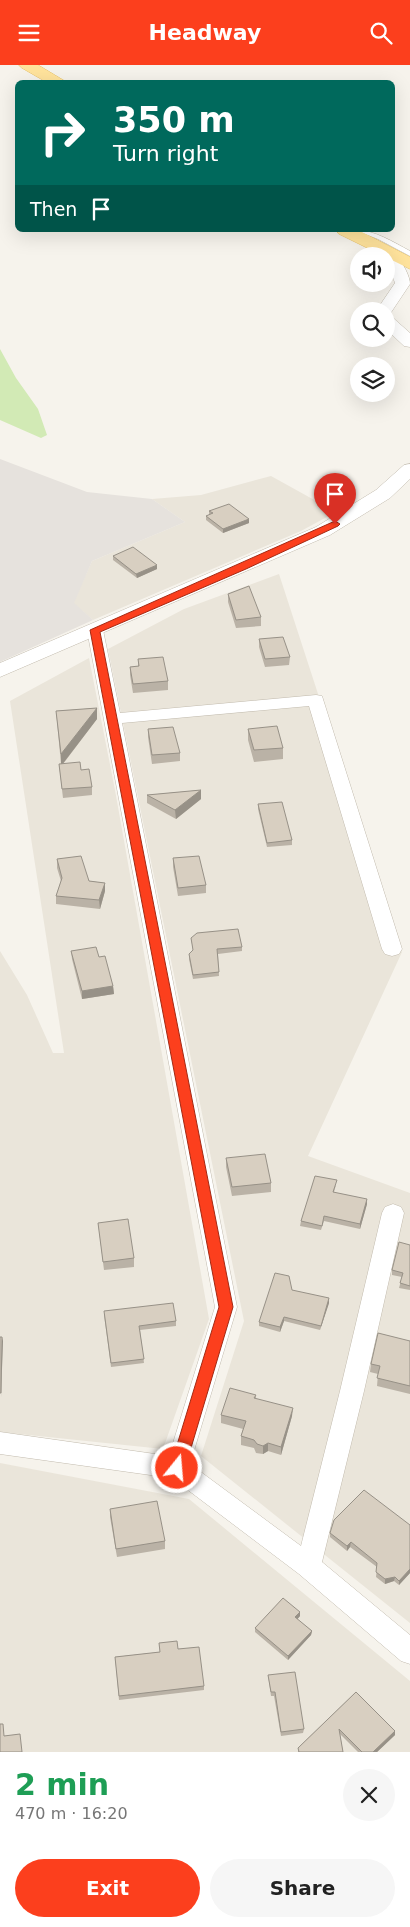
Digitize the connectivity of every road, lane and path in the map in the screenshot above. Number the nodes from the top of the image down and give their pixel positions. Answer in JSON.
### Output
{"nodes":[{"id":1,"x":27,"y":65,"type":"edge"},
{"id":2,"x":55,"y":80,"type":"edge"},
{"id":3,"x":349,"y":232,"type":"edge"},
{"id":4,"x":364,"y":232,"type":"edge"},
{"id":5,"x":378,"y":247,"type":"edge"},
{"id":6,"x":410,"y":254,"type":"edge"},
{"id":7,"x":395,"y":256,"type":"edge"},
{"id":8,"x":410,"y":264,"type":"edge"},
{"id":9,"x":395,"y":265,"type":"edge"},
{"id":10,"x":410,"y":292,"type":"edge"},
{"id":11,"x":410,"y":296,"type":"edge"},
{"id":12,"x":390,"y":302,"type":"edge"},
{"id":13,"x":394,"y":302,"type":"edge"},
{"id":14,"x":395,"y":303,"type":"edge"},
{"id":15,"x":395,"y":329,"type":"edge"},
{"id":16,"x":410,"y":343,"type":"edge"},
{"id":17,"x":410,"y":469,"type":"edge"},
{"id":18,"x":95,"y":630,"type":"junction"},
{"id":19,"x":0,"y":671,"type":"edge"},
{"id":20,"x":113,"y":719,"type":"junction"},
{"id":21,"x":392,"y":949,"type":"dead end"},
{"id":22,"x":393,"y":1213,"type":"dead end"},
{"id":23,"x":0,"y":1443,"type":"edge"},
{"id":24,"x":177,"y":1468,"type":"junction"},
{"id":25,"x":308,"y":1566,"type":"junction"},
{"id":26,"x":410,"y":1652,"type":"edge"}],
"edges":[{"from":1,"to":2,"type":"main road"},
{"from":3,"to":5,"type":"main road"},
{"from":4,"to":6,"type":"lane"},
{"from":7,"to":8,"type":"main road"},
{"from":9,"to":12,"type":"street"},
{"from":10,"to":13,"type":"street"},
{"from":11,"to":14,"type":"street"},
{"from":15,"to":16,"type":"street"},
{"from":17,"to":18,"type":"street"},
{"from":18,"to":19,"type":"street"},
{"from":18,"to":20,"type":"street"},
{"from":20,"to":21,"type":"street"},
{"from":20,"to":24,"type":"street"},
{"from":22,"to":25,"type":"street"},
{"from":23,"to":24,"type":"street"},
{"from":24,"to":25,"type":"street"},
{"from":25,"to":26,"type":"street"}]}
